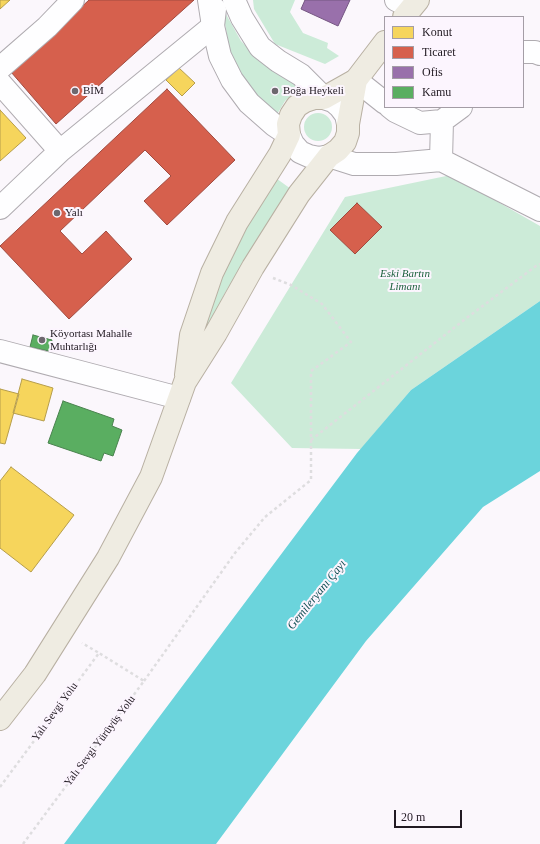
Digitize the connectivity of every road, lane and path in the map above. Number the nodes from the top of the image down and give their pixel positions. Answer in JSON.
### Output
{"nodes":[{"id":1,"x":73,"y":0,"type":"edge"},
{"id":2,"x":209,"y":0,"type":"edge"},
{"id":3,"x":216,"y":0,"type":"edge"},
{"id":4,"x":234,"y":0,"type":"edge"},
{"id":5,"x":213,"y":26,"type":"junction"},
{"id":6,"x":384,"y":43,"type":"edge"},
{"id":7,"x":524,"y":52,"type":"edge"},
{"id":8,"x":540,"y":54,"type":"edge"},
{"id":9,"x":0,"y":68,"type":"edge"},
{"id":10,"x":356,"y":80,"type":"junction"},
{"id":11,"x":0,"y":83,"type":"edge"},
{"id":12,"x":324,"y":98,"type":"junction"},
{"id":13,"x":384,"y":102,"type":"edge"},
{"id":14,"x":391,"y":108,"type":"edge"},
{"id":15,"x":460,"y":108,"type":"edge"},
{"id":16,"x":442,"y":120,"type":"junction"},
{"id":17,"x":348,"y":124,"type":"junction"},
{"id":18,"x":289,"y":134,"type":"junction"},
{"id":19,"x":60,"y":151,"type":"junction"},
{"id":20,"x":329,"y":156,"type":"junction"},
{"id":21,"x":441,"y":160,"type":"junction"},
{"id":22,"x":0,"y":208,"type":"edge"},
{"id":23,"x":540,"y":210,"type":"edge"},
{"id":24,"x":540,"y":264,"type":"edge"},
{"id":25,"x":268,"y":276,"type":"dead end"},
{"id":26,"x":0,"y":351,"type":"edge"},
{"id":27,"x":182,"y":390,"type":"junction"},
{"id":28,"x":311,"y":440,"type":"junction"},
{"id":29,"x":82,"y":643,"type":"dead end"},
{"id":30,"x":99,"y":653,"type":"junction"},
{"id":31,"x":144,"y":681,"type":"junction"},
{"id":32,"x":0,"y":719,"type":"edge"},
{"id":33,"x":0,"y":787,"type":"edge"},
{"id":34,"x":23,"y":844,"type":"edge"}],
"edges":[{"from":1,"to":9,"type":"street"},
{"from":2,"to":5,"type":"street"},
{"from":3,"to":5,"type":"street"},
{"from":4,"to":12,"type":"street"},
{"from":5,"to":18,"type":"street"},
{"from":5,"to":19,"type":"street"},
{"from":6,"to":10,"type":"main road"},
{"from":7,"to":8,"type":"street"},
{"from":10,"to":12,"type":"main road"},
{"from":10,"to":13,"type":"street"},
{"from":10,"to":17,"type":"main road"},
{"from":11,"to":19,"type":"street"},
{"from":12,"to":17,"type":"street"},
{"from":12,"to":18,"type":"main road"},
{"from":14,"to":16,"type":"street"},
{"from":15,"to":16,"type":"street"},
{"from":16,"to":21,"type":"street"},
{"from":17,"to":20,"type":"main road"},
{"from":18,"to":20,"type":"street"},
{"from":18,"to":27,"type":"main road"},
{"from":19,"to":22,"type":"street"},
{"from":20,"to":21,"type":"street"},
{"from":20,"to":27,"type":"main road"},
{"from":21,"to":23,"type":"street"},
{"from":24,"to":28,"type":"path"},
{"from":25,"to":28,"type":"path"},
{"from":26,"to":27,"type":"street"},
{"from":27,"to":32,"type":"main road"},
{"from":28,"to":31,"type":"path","name":"Yalı Sevgi Yürüyüş Yolu"},
{"from":29,"to":30,"type":"path"},
{"from":30,"to":31,"type":"path"},
{"from":30,"to":33,"type":"path","name":"Yalı Sevgi Yolu"},
{"from":31,"to":34,"type":"path","name":"Yalı Sevgi Yürüyüş Yolu"}]}
